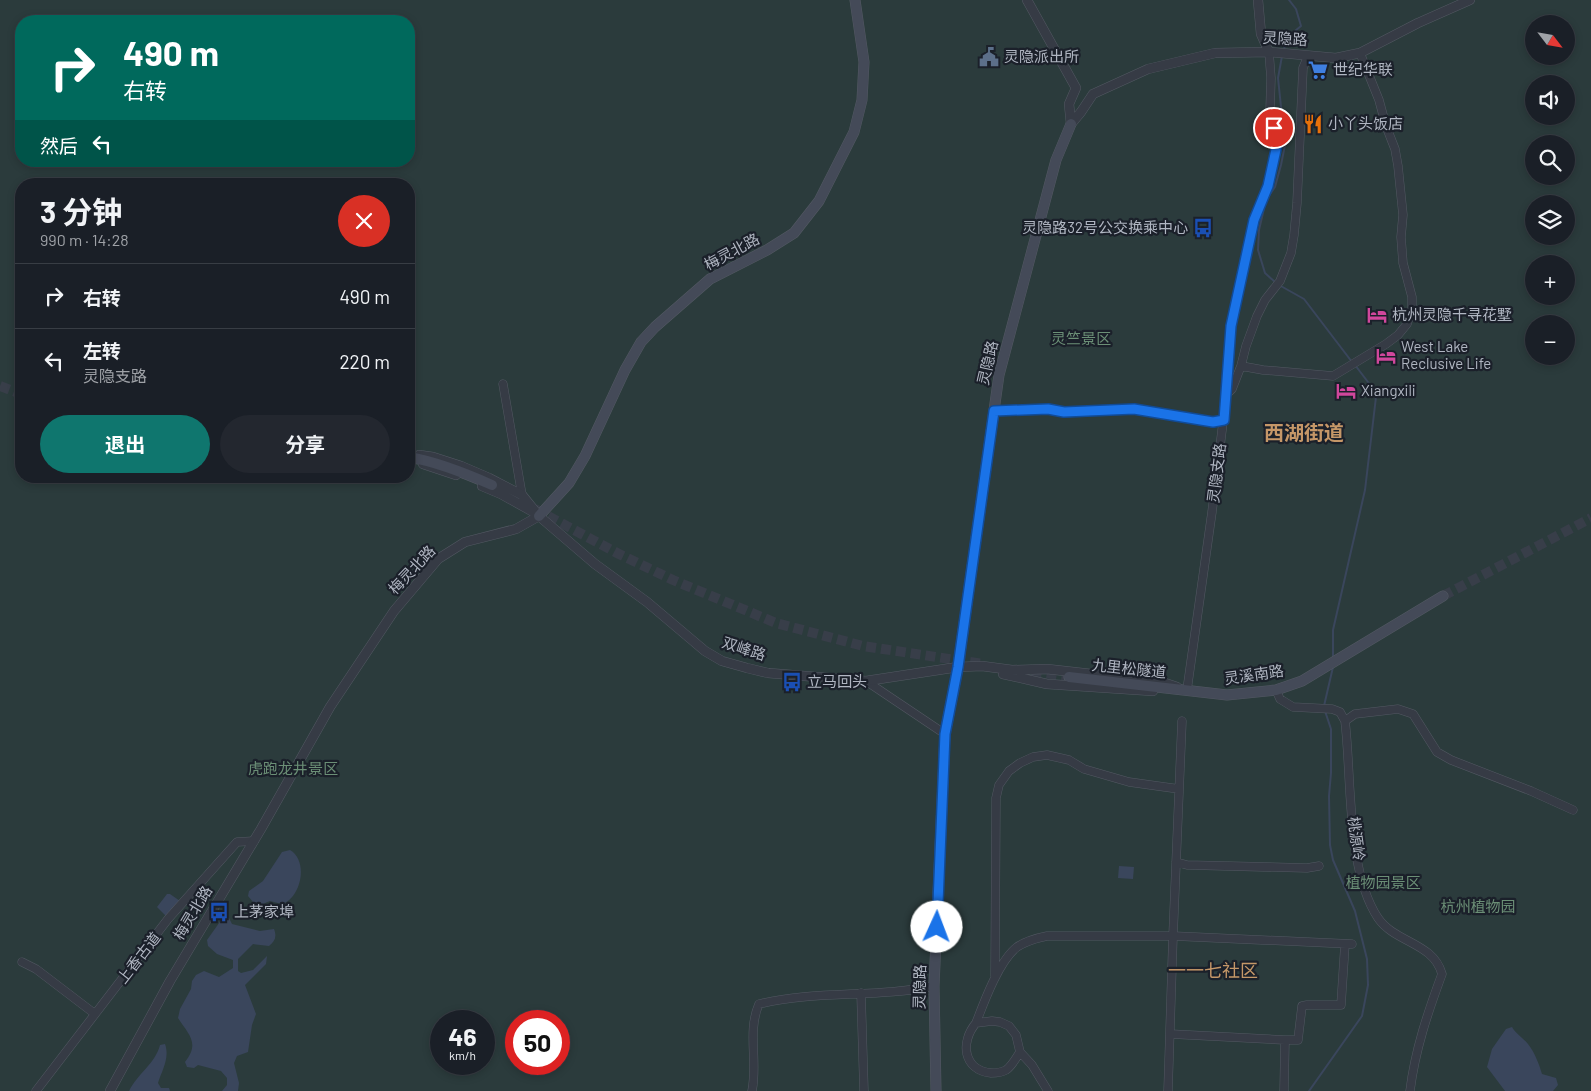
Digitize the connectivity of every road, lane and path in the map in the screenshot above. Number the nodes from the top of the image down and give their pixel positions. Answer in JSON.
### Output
{"nodes":[{"id":1,"x":855,"y":0,"type":"edge"},
{"id":2,"x":1027,"y":0,"type":"edge"},
{"id":3,"x":1258,"y":0,"type":"edge"},
{"id":4,"x":1470,"y":0,"type":"edge"},
{"id":5,"x":1271,"y":53,"type":"junction"},
{"id":6,"x":1360,"y":53,"type":"junction"},
{"id":7,"x":1308,"y":56,"type":"junction"},
{"id":8,"x":1076,"y":88,"type":"junction"},
{"id":9,"x":1093,"y":94,"type":"junction"},
{"id":10,"x":1071,"y":124,"type":"junction"},
{"id":11,"x":1242,"y":366,"type":"junction"},
{"id":12,"x":504,"y":384,"type":"dead end"},
{"id":13,"x":1225,"y":396,"type":"junction"},
{"id":14,"x":994,"y":411,"type":"junction"},
{"id":15,"x":1224,"y":420,"type":"junction"},
{"id":16,"x":415,"y":457,"type":"edge"},
{"id":17,"x":415,"y":458,"type":"edge"},
{"id":18,"x":415,"y":459,"type":"edge"},
{"id":19,"x":492,"y":485,"type":"dead end"},
{"id":20,"x":522,"y":495,"type":"junction"},
{"id":21,"x":539,"y":516,"type":"junction"},
{"id":22,"x":1443,"y":596,"type":"tunnel mouth"},
{"id":23,"x":958,"y":667,"type":"junction"},
{"id":24,"x":1069,"y":677,"type":"tunnel mouth"},
{"id":25,"x":866,"y":681,"type":"junction"},
{"id":26,"x":1187,"y":690,"type":"junction"},
{"id":27,"x":1276,"y":690,"type":"junction"},
{"id":28,"x":1182,"y":721,"type":"dead end"},
{"id":29,"x":1345,"y":721,"type":"junction"},
{"id":30,"x":945,"y":734,"type":"junction"},
{"id":31,"x":1179,"y":789,"type":"junction"},
{"id":32,"x":1573,"y":810,"type":"dead end"},
{"id":33,"x":254,"y":841,"type":"junction"},
{"id":34,"x":1176,"y":862,"type":"junction"},
{"id":35,"x":1318,"y":866,"type":"dead end"},
{"id":36,"x":1173,"y":936,"type":"junction"},
{"id":37,"x":22,"y":962,"type":"dead end"},
{"id":38,"x":995,"y":978,"type":"junction"},
{"id":39,"x":934,"y":986,"type":"junction"},
{"id":40,"x":861,"y":993,"type":"junction"},
{"id":41,"x":95,"y":1014,"type":"junction"},
{"id":42,"x":976,"y":1024,"type":"junction"},
{"id":43,"x":1170,"y":1034,"type":"junction"},
{"id":44,"x":1285,"y":1040,"type":"junction"},
{"id":45,"x":1020,"y":1052,"type":"junction"},
{"id":46,"x":36,"y":1091,"type":"edge"},
{"id":47,"x":110,"y":1091,"type":"edge"},
{"id":48,"x":752,"y":1091,"type":"edge"},
{"id":49,"x":864,"y":1091,"type":"edge"},
{"id":50,"x":936,"y":1091,"type":"edge"},
{"id":51,"x":1048,"y":1091,"type":"edge"},
{"id":52,"x":1168,"y":1091,"type":"edge"},
{"id":53,"x":1284,"y":1091,"type":"edge"},
{"id":54,"x":1410,"y":1091,"type":"edge"}],
"edges":[{"from":1,"to":21,"type":"main road","name":"梅灵北路"},
{"from":2,"to":8,"type":"street"},
{"from":3,"to":5,"type":"street"},
{"from":4,"to":6,"type":"street","name":"灵隐路"},
{"from":5,"to":7,"type":"street","name":"灵隐路"},
{"from":5,"to":9,"type":"street","name":"灵隐路"},
{"from":5,"to":13,"type":"street","name":"灵隐支路"},
{"from":6,"to":7,"type":"street","name":"灵隐路"},
{"from":6,"to":11,"type":"street"},
{"from":7,"to":11,"type":"street"},
{"from":8,"to":9,"type":"street"},
{"from":8,"to":10,"type":"street"},
{"from":9,"to":10,"type":"street"},
{"from":10,"to":14,"type":"main road","name":"灵隐路"},
{"from":11,"to":13,"type":"street"},
{"from":12,"to":20,"type":"street"},
{"from":13,"to":15,"type":"street","name":"灵隐支路"},
{"from":14,"to":15,"type":"street"},
{"from":14,"to":23,"type":"main road","name":"灵隐路"},
{"from":15,"to":26,"type":"street","name":"灵隐支路"},
{"from":16,"to":20,"type":"street"},
{"from":17,"to":19,"type":"main road"},
{"from":18,"to":21,"type":"street"},
{"from":20,"to":21,"type":"street"},
{"from":21,"to":25,"type":"street","name":"双峰路"},
{"from":21,"to":33,"type":"street","name":"梅灵北路"},
{"from":22,"to":27,"type":"main road","name":"灵溪南路"},
{"from":23,"to":25,"type":"street","name":"双峰路"},
{"from":23,"to":26,"type":"street"},
{"from":23,"to":26,"type":"street"},
{"from":23,"to":30,"type":"main road","name":"灵隐路"},
{"from":24,"to":26,"type":"main road","name":"九里松隧道"},
{"from":25,"to":30,"type":"street"},
{"from":26,"to":27,"type":"main road","name":"灵溪南路"},
{"from":27,"to":29,"type":"street"},
{"from":28,"to":31,"type":"street"},
{"from":29,"to":32,"type":"street"},
{"from":29,"to":54,"type":"street","name":"桃源岭"},
{"from":30,"to":39,"type":"main road","name":"灵隐路"},
{"from":31,"to":34,"type":"street"},
{"from":31,"to":38,"type":"street"},
{"from":33,"to":41,"type":"street","name":"上香古道"},
{"from":33,"to":47,"type":"street","name":"梅灵北路"},
{"from":34,"to":35,"type":"street"},
{"from":34,"to":36,"type":"street"},
{"from":36,"to":38,"type":"street"},
{"from":36,"to":43,"type":"street"},
{"from":36,"to":44,"type":"street"},
{"from":37,"to":41,"type":"street"},
{"from":38,"to":42,"type":"street"},
{"from":39,"to":40,"type":"street"},
{"from":39,"to":50,"type":"main road","name":"灵隐路"},
{"from":40,"to":48,"type":"street"},
{"from":40,"to":49,"type":"street"},
{"from":41,"to":46,"type":"street","name":"上香古道"},
{"from":42,"to":45,"type":"street"},
{"from":42,"to":45,"type":"street"},
{"from":43,"to":44,"type":"street"},
{"from":43,"to":52,"type":"street"},
{"from":44,"to":53,"type":"street"},
{"from":45,"to":51,"type":"street"}]}
